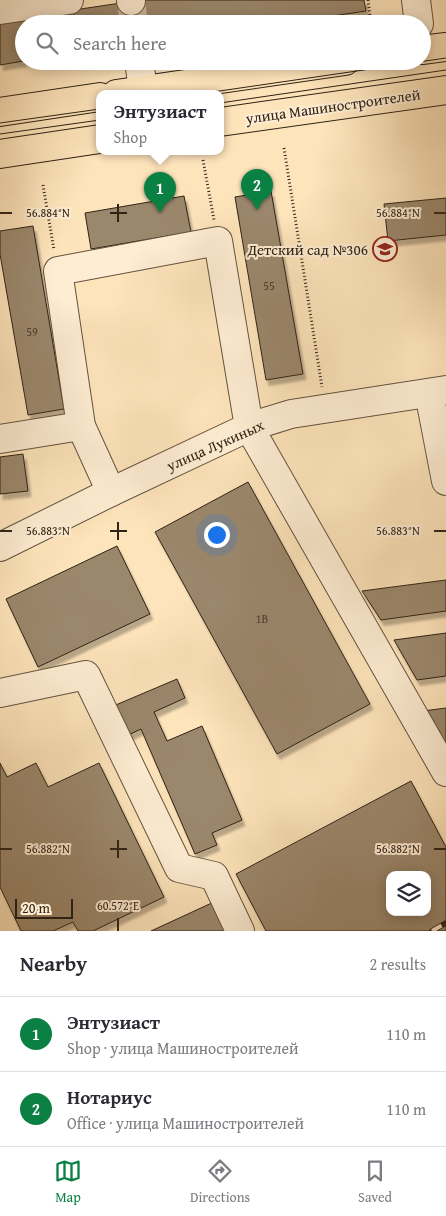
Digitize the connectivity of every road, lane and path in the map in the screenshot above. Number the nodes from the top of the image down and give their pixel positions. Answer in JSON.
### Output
{"nodes":[{"id":1,"x":69,"y":0,"type":"edge"},
{"id":2,"x":368,"y":0,"type":"edge"},
{"id":3,"x":416,"y":0,"type":"edge"},
{"id":4,"x":0,"y":10,"type":"edge"},
{"id":5,"x":370,"y":15,"type":"edge"},
{"id":6,"x":418,"y":15,"type":"edge"},
{"id":7,"x":446,"y":47,"type":"edge"},
{"id":8,"x":431,"y":49,"type":"edge"},
{"id":9,"x":140,"y":70,"type":"edge"},
{"id":10,"x":282,"y":70,"type":"edge"},
{"id":11,"x":143,"y":90,"type":"joint"},
{"id":12,"x":446,"y":90,"type":"edge"},
{"id":13,"x":96,"y":98,"type":"edge"},
{"id":14,"x":0,"y":112,"type":"edge"},
{"id":15,"x":224,"y":121,"type":"edge"},
{"id":16,"x":96,"y":140,"type":"edge"},
{"id":17,"x":284,"y":148,"type":"dead end"},
{"id":18,"x":0,"y":154,"type":"edge"},
{"id":19,"x":203,"y":160,"type":"dead end"},
{"id":20,"x":43,"y":185,"type":"dead end"},
{"id":21,"x":218,"y":241,"type":"junction"},
{"id":22,"x":58,"y":270,"type":"junction"},
{"id":23,"x":438,"y":392,"type":"edge"},
{"id":24,"x":325,"y":409,"type":"junction"},
{"id":25,"x":81,"y":426,"type":"junction"},
{"id":26,"x":249,"y":427,"type":"junction"},
{"id":27,"x":0,"y":438,"type":"edge"},
{"id":28,"x":446,"y":481,"type":"edge"},
{"id":29,"x":111,"y":492,"type":"junction"},
{"id":30,"x":0,"y":546,"type":"edge"},
{"id":31,"x":0,"y":693,"type":"edge"},
{"id":32,"x":446,"y":772,"type":"edge"},
{"id":33,"x":240,"y":931,"type":"edge"}],
"edges":[{"from":1,"to":4,"type":"street"},
{"from":2,"to":5,"type":"path"},
{"from":3,"to":6,"type":"street"},
{"from":7,"to":8,"type":"main road"},
{"from":9,"to":11,"type":"street"},
{"from":10,"to":11,"type":"main road"},
{"from":12,"to":15,"type":"main road","name":"улица Машиностроителей"},
{"from":13,"to":14,"type":"main road"},
{"from":16,"to":18,"type":"main road"},
{"from":17,"to":24,"type":"path"},
{"from":19,"to":21,"type":"path"},
{"from":20,"to":22,"type":"path"},
{"from":21,"to":22,"type":"street"},
{"from":21,"to":26,"type":"street"},
{"from":22,"to":25,"type":"street"},
{"from":23,"to":24,"type":"street","name":"улица Лукиных"},
{"from":23,"to":28,"type":"street"},
{"from":24,"to":26,"type":"street","name":"улица Лукиных"},
{"from":25,"to":27,"type":"street"},
{"from":25,"to":29,"type":"street"},
{"from":26,"to":29,"type":"street","name":"улица Лукиных"},
{"from":26,"to":32,"type":"street"},
{"from":29,"to":30,"type":"street","name":"улица Лукиных"},
{"from":31,"to":33,"type":"street"}]}
